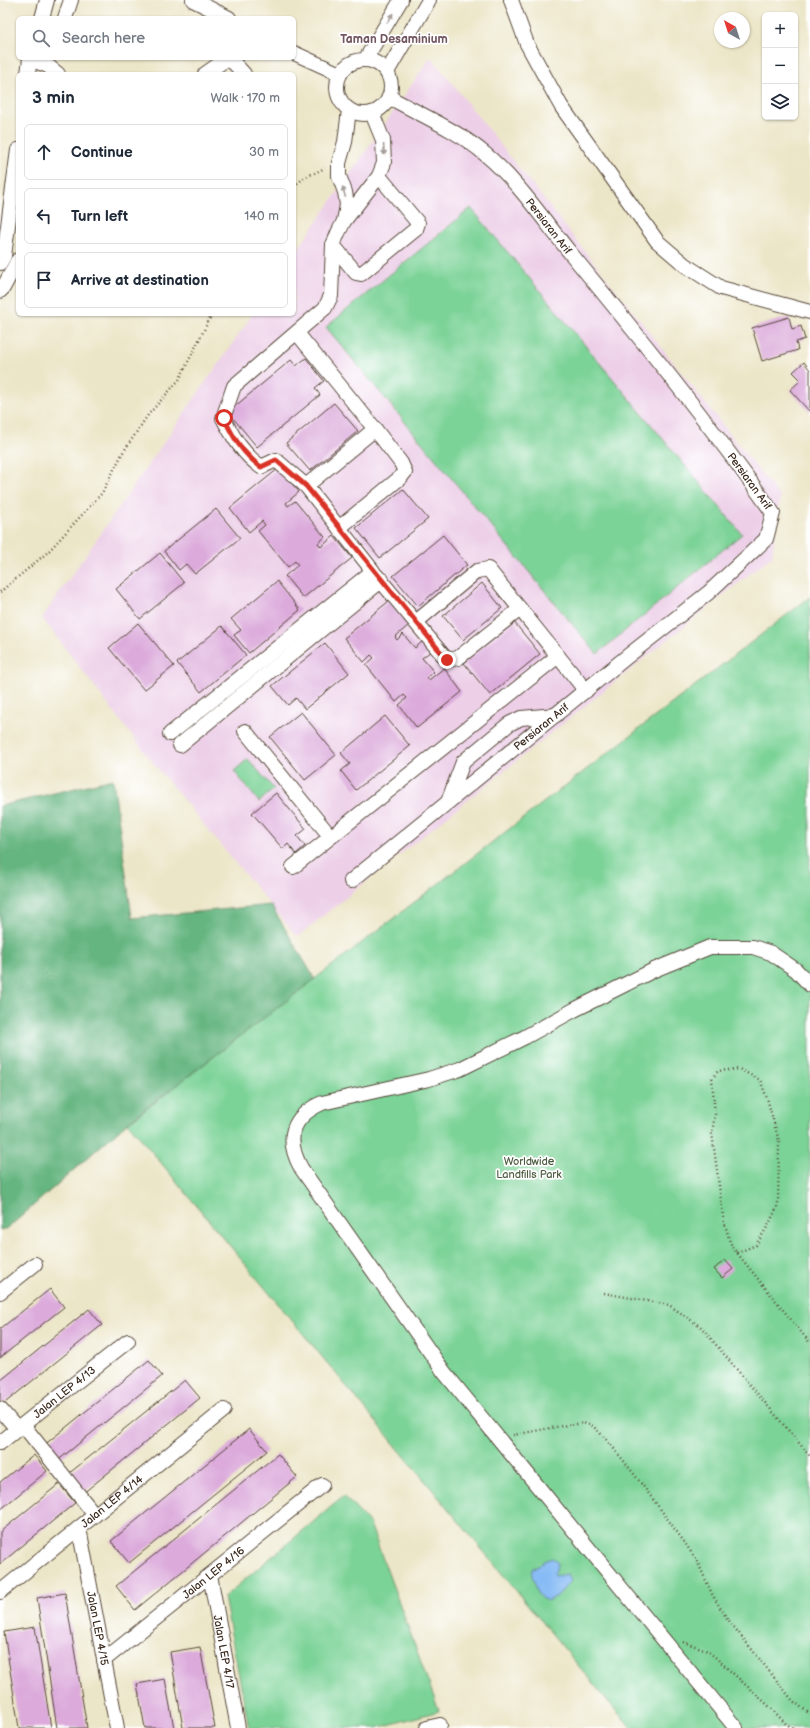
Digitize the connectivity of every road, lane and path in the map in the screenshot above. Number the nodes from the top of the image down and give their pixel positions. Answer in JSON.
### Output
{"nodes":[{"id":1,"x":47,"y":0,"type":"edge"},
{"id":2,"x":71,"y":0,"type":"edge"},
{"id":3,"x":193,"y":0,"type":"edge"},
{"id":4,"x":401,"y":0,"type":"edge"},
{"id":5,"x":429,"y":0,"type":"edge"},
{"id":6,"x":511,"y":0,"type":"edge"},
{"id":7,"x":43,"y":16,"type":"edge"},
{"id":8,"x":65,"y":16,"type":"edge"},
{"id":9,"x":225,"y":16,"type":"edge"},
{"id":10,"x":296,"y":54,"type":"edge"},
{"id":11,"x":30,"y":60,"type":"edge"},
{"id":12,"x":32,"y":60,"type":"edge"},
{"id":13,"x":225,"y":60,"type":"edge"},
{"id":14,"x":225,"y":60,"type":"edge"},
{"id":15,"x":365,"y":60,"type":"junction"},
{"id":16,"x":51,"y":68,"type":"edge"},
{"id":17,"x":28,"y":72,"type":"edge"},
{"id":18,"x":208,"y":72,"type":"edge"},
{"id":19,"x":242,"y":72,"type":"edge"},
{"id":20,"x":386,"y":72,"type":"junction"},
{"id":21,"x":340,"y":74,"type":"junction"},
{"id":22,"x":389,"y":97,"type":"junction"},
{"id":23,"x":349,"y":110,"type":"junction"},
{"id":24,"x":372,"y":113,"type":"junction"},
{"id":25,"x":339,"y":163,"type":"junction"},
{"id":26,"x":16,"y":165,"type":"edge"},
{"id":27,"x":379,"y":176,"type":"junction"},
{"id":28,"x":296,"y":184,"type":"edge"},
{"id":29,"x":344,"y":221,"type":"junction"},
{"id":30,"x":333,"y":246,"type":"junction"},
{"id":31,"x":0,"y":263,"type":"edge"},
{"id":32,"x":16,"y":263,"type":"edge"},
{"id":33,"x":0,"y":291,"type":"edge"},
{"id":34,"x":810,"y":312,"type":"edge"},
{"id":35,"x":211,"y":316,"type":"edge"},
{"id":36,"x":297,"y":333,"type":"junction"},
{"id":37,"x":376,"y":429,"type":"junction"},
{"id":38,"x":306,"y":486,"type":"junction"},
{"id":39,"x":339,"y":528,"type":"junction"},
{"id":40,"x":377,"y":576,"type":"junction"},
{"id":41,"x":0,"y":592,"type":"edge"},
{"id":42,"x":520,"y":609,"type":"junction"},
{"id":43,"x":416,"y":622,"type":"junction"},
{"id":44,"x":558,"y":656,"type":"junction"},
{"id":45,"x":586,"y":691,"type":"junction"},
{"id":46,"x":556,"y":715,"type":"junction"},
{"id":47,"x":245,"y":731,"type":"dead end"},
{"id":48,"x":170,"y":734,"type":"dead end"},
{"id":49,"x":180,"y":745,"type":"dead end"},
{"id":50,"x":447,"y":803,"type":"junction"},
{"id":51,"x":330,"y":836,"type":"junction"},
{"id":52,"x":293,"y":867,"type":"dead end"},
{"id":53,"x":351,"y":882,"type":"dead end"},
{"id":54,"x":810,"y":985,"type":"edge"},
{"id":55,"x":737,"y":1253,"type":"junction"},
{"id":56,"x":35,"y":1264,"type":"dead end"},
{"id":57,"x":0,"y":1292,"type":"edge"},
{"id":58,"x":604,"y":1293,"type":"dead end"},
{"id":59,"x":128,"y":1341,"type":"dead end"},
{"id":60,"x":810,"y":1343,"type":"edge"},
{"id":61,"x":0,"y":1409,"type":"edge"},
{"id":62,"x":224,"y":1410,"type":"dead end"},
{"id":63,"x":20,"y":1427,"type":"junction"},
{"id":64,"x":499,"y":1438,"type":"junction"},
{"id":65,"x":0,"y":1442,"type":"edge"},
{"id":66,"x":810,"y":1456,"type":"edge"},
{"id":67,"x":322,"y":1485,"type":"dead end"},
{"id":68,"x":95,"y":1515,"type":"junction"},
{"id":69,"x":79,"y":1528,"type":"junction"},
{"id":70,"x":210,"y":1575,"type":"junction"},
{"id":71,"x":0,"y":1592,"type":"edge"},
{"id":72,"x":657,"y":1631,"type":"junction"},
{"id":73,"x":104,"y":1660,"type":"junction"},
{"id":74,"x":810,"y":1714,"type":"edge"},
{"id":75,"x":786,"y":1724,"type":"junction"},
{"id":76,"x":117,"y":1728,"type":"edge"},
{"id":77,"x":238,"y":1728,"type":"edge"},
{"id":78,"x":736,"y":1728,"type":"edge"},
{"id":79,"x":790,"y":1728,"type":"edge"},
{"id":80,"x":793,"y":1728,"type":"edge"}],
"edges":[{"from":1,"to":7,"type":"street"},
{"from":2,"to":8,"type":"street"},
{"from":3,"to":9,"type":"street"},
{"from":15,"to":4,"type":"street","one_way":true},
{"from":5,"to":20,"type":"street"},
{"from":6,"to":34,"type":"street"},
{"from":10,"to":21,"type":"street"},
{"from":11,"to":17,"type":"street"},
{"from":12,"to":16,"type":"street"},
{"from":13,"to":18,"type":"street"},
{"from":14,"to":19,"type":"street"},
{"from":15,"to":20,"type":"street"},
{"from":15,"to":21,"type":"street"},
{"from":20,"to":22,"type":"street"},
{"from":21,"to":23,"type":"street"},
{"from":22,"to":24,"type":"street"},
{"from":22,"to":45,"type":"street","name":"Persiaran Arif"},
{"from":23,"to":24,"type":"street"},
{"from":23,"to":25,"type":"street"},
{"from":24,"to":27,"type":"street","one_way":true},
{"from":25,"to":28,"type":"path"},
{"from":29,"to":25,"type":"street","one_way":true},
{"from":26,"to":31,"type":"street"},
{"from":27,"to":29,"type":"street"},
{"from":27,"to":30,"type":"street"},
{"from":29,"to":30,"type":"street"},
{"from":30,"to":36,"type":"street"},
{"from":32,"to":33,"type":"street"},
{"from":35,"to":41,"type":"path"},
{"from":36,"to":37,"type":"street"},
{"from":36,"to":38,"type":"street"},
{"from":37,"to":38,"type":"street"},
{"from":37,"to":39,"type":"street"},
{"from":38,"to":39,"type":"street"},
{"from":39,"to":40,"type":"street"},
{"from":40,"to":43,"type":"street"},
{"from":40,"to":48,"type":"street"},
{"from":40,"to":49,"type":"street"},
{"from":42,"to":43,"type":"street"},
{"from":42,"to":43,"type":"street"},
{"from":42,"to":44,"type":"street"},
{"from":44,"to":45,"type":"street"},
{"from":44,"to":51,"type":"street"},
{"from":45,"to":46,"type":"street","name":"Persiaran Arif"},
{"from":46,"to":50,"type":"street","name":"Persiaran Arif"},
{"from":46,"to":50,"type":"street"},
{"from":47,"to":51,"type":"street"},
{"from":50,"to":53,"type":"street","name":"Persiaran Arif"},
{"from":51,"to":52,"type":"street"},
{"from":54,"to":64,"type":"street"},
{"from":55,"to":55,"type":"path"},
{"from":55,"to":60,"type":"path"},
{"from":56,"to":57,"type":"street"},
{"from":58,"to":66,"type":"path"},
{"from":59,"to":63,"type":"street","name":"Jalan LEP 4/13"},
{"from":61,"to":63,"type":"street"},
{"from":62,"to":68,"type":"street","name":"Jalan LEP 4/14"},
{"from":63,"to":65,"type":"street","name":"Jalan LEP 4/13"},
{"from":63,"to":68,"type":"street"},
{"from":64,"to":72,"type":"street"},
{"from":64,"to":74,"type":"path"},
{"from":67,"to":70,"type":"street","name":"Jalan LEP 4/16"},
{"from":68,"to":69,"type":"street","name":"Jalan LEP 4/14"},
{"from":69,"to":71,"type":"street","name":"Jalan LEP 4/14"},
{"from":69,"to":73,"type":"street","name":"Jalan LEP 4/15"},
{"from":70,"to":73,"type":"street","name":"Jalan LEP 4/16"},
{"from":70,"to":77,"type":"street","name":"Jalan LEP 4/17"},
{"from":72,"to":75,"type":"path"},
{"from":72,"to":78,"type":"street"},
{"from":73,"to":76,"type":"street","name":"Jalan LEP 4/15"},
{"from":75,"to":79,"type":"path"},
{"from":75,"to":80,"type":"path"}]}
